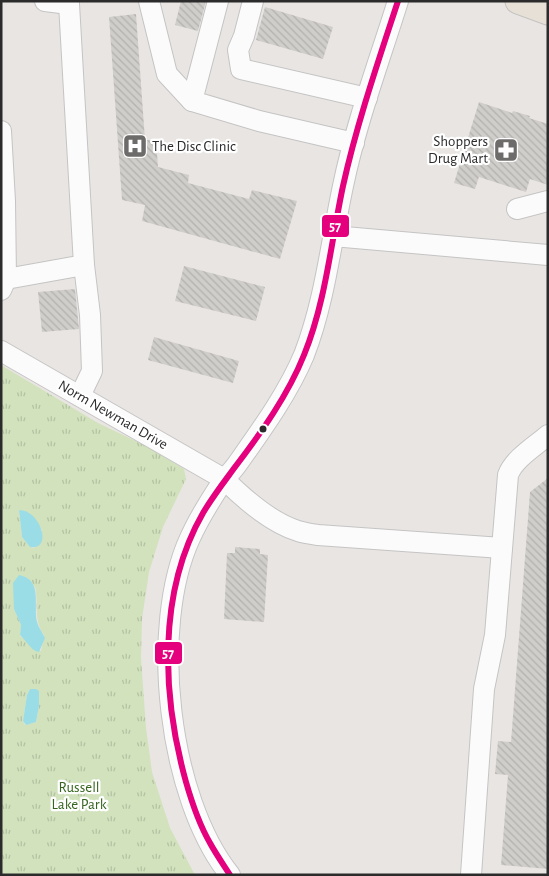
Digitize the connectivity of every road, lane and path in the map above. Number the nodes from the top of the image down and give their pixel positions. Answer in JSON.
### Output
{"nodes":[{"id":1,"x":45,"y":1,"type":"edge"},
{"id":2,"x":149,"y":1,"type":"edge"},
{"id":3,"x":218,"y":1,"type":"edge"},
{"id":4,"x":253,"y":1,"type":"edge"},
{"id":5,"x":398,"y":1,"type":"edge"},
{"id":6,"x":518,"y":1,"type":"edge"},
{"id":7,"x":69,"y":2,"type":"edge"},
{"id":8,"x":548,"y":12,"type":"edge"},
{"id":9,"x":367,"y":98,"type":"junction"},
{"id":10,"x":192,"y":101,"type":"junction"},
{"id":11,"x":1,"y":131,"type":"edge"},
{"id":12,"x":354,"y":144,"type":"junction"},
{"id":13,"x":2,"y":160,"type":"edge"},
{"id":14,"x":548,"y":201,"type":"edge"},
{"id":15,"x":517,"y":209,"type":"dead end"},
{"id":16,"x":333,"y":236,"type":"junction"},
{"id":17,"x":548,"y":255,"type":"edge"},
{"id":18,"x":84,"y":266,"type":"junction"},
{"id":19,"x":3,"y":282,"type":"edge"},
{"id":20,"x":1,"y":351,"type":"edge"},
{"id":21,"x":80,"y":396,"type":"junction"},
{"id":22,"x":548,"y":435,"type":"edge"},
{"id":23,"x":224,"y":479,"type":"junction"},
{"id":24,"x":502,"y":548,"type":"junction"},
{"id":25,"x":230,"y":875,"type":"edge"},
{"id":26,"x":471,"y":875,"type":"edge"}],
"edges":[{"from":1,"to":7,"type":"street"},
{"from":2,"to":10,"type":"street"},
{"from":3,"to":10,"type":"street"},
{"from":4,"to":9,"type":"street"},
{"from":5,"to":9,"type":"street"},
{"from":6,"to":8,"type":"main road"},
{"from":7,"to":18,"type":"street"},
{"from":9,"to":12,"type":"street"},
{"from":10,"to":12,"type":"street"},
{"from":11,"to":13,"type":"street"},
{"from":12,"to":16,"type":"street"},
{"from":13,"to":19,"type":"street"},
{"from":14,"to":15,"type":"street"},
{"from":16,"to":17,"type":"street"},
{"from":16,"to":23,"type":"street"},
{"from":18,"to":19,"type":"street"},
{"from":18,"to":21,"type":"street"},
{"from":20,"to":21,"type":"street","name":"Norm Newman Drive"},
{"from":21,"to":23,"type":"street","name":"Norm Newman Drive"},
{"from":22,"to":24,"type":"street"},
{"from":23,"to":24,"type":"street","name":"Norm Newman Drive"},
{"from":23,"to":25,"type":"street"},
{"from":24,"to":26,"type":"street"}]}
